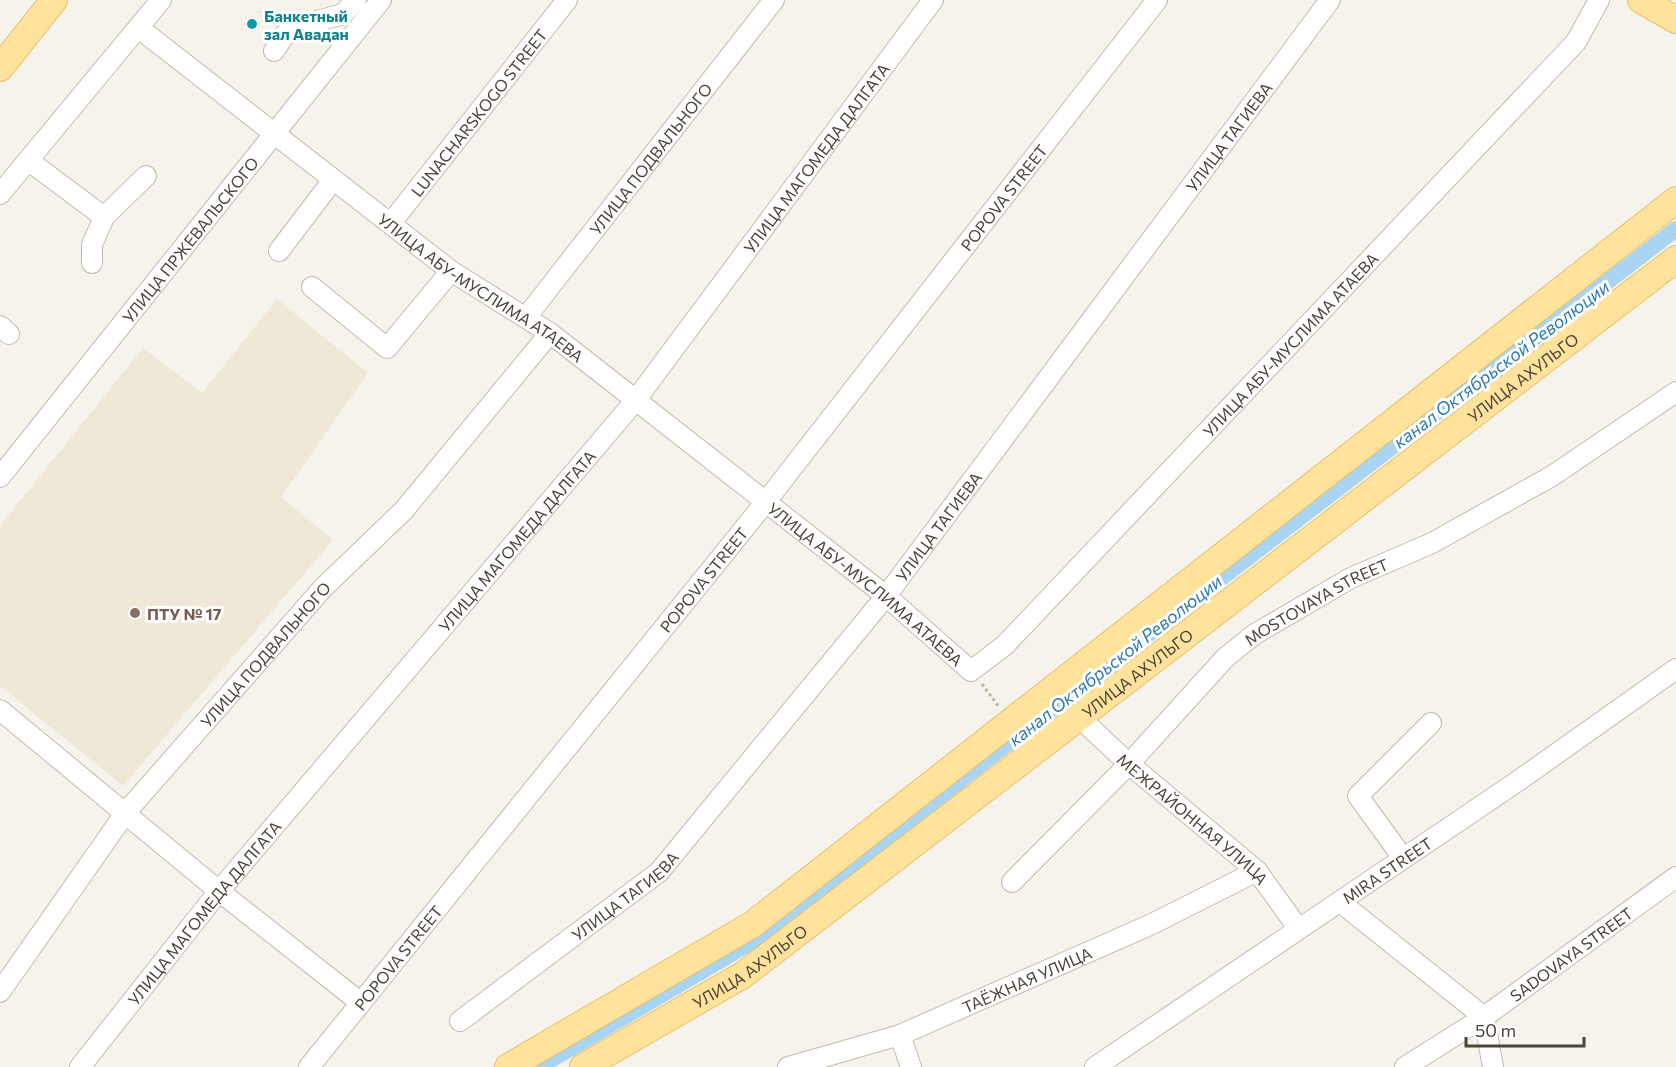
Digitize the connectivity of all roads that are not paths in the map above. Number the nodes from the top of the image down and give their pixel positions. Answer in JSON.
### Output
{"nodes":[{"id":1,"x":54,"y":0,"type":"edge"},
{"id":2,"x":161,"y":0,"type":"edge"},
{"id":3,"x":356,"y":0,"type":"edge"},
{"id":4,"x":381,"y":0,"type":"edge"},
{"id":5,"x":567,"y":0,"type":"edge"},
{"id":6,"x":774,"y":0,"type":"edge"},
{"id":7,"x":933,"y":0,"type":"edge"},
{"id":8,"x":1157,"y":0,"type":"edge"},
{"id":9,"x":1330,"y":0,"type":"edge"},
{"id":10,"x":1599,"y":0,"type":"edge"},
{"id":11,"x":1641,"y":0,"type":"edge"},
{"id":12,"x":1651,"y":0,"type":"edge"},
{"id":13,"x":1676,"y":14,"type":"edge"},
{"id":14,"x":1676,"y":20,"type":"edge"},
{"id":15,"x":140,"y":28,"type":"junction"},
{"id":16,"x":274,"y":51,"type":"dead end"},
{"id":17,"x":0,"y":68,"type":"edge"},
{"id":18,"x":274,"y":133,"type":"junction"},
{"id":19,"x":29,"y":161,"type":"junction"},
{"id":20,"x":146,"y":176,"type":"dead end"},
{"id":21,"x":333,"y":180,"type":"junction"},
{"id":22,"x":0,"y":194,"type":"edge"},
{"id":23,"x":1676,"y":200,"type":"edge"},
{"id":24,"x":104,"y":218,"type":"junction"},
{"id":25,"x":390,"y":224,"type":"junction"},
{"id":26,"x":279,"y":251,"type":"dead end"},
{"id":27,"x":1676,"y":259,"type":"edge"},
{"id":28,"x":92,"y":263,"type":"dead end"},
{"id":29,"x":452,"y":271,"type":"junction"},
{"id":30,"x":312,"y":287,"type":"dead end"},
{"id":31,"x":527,"y":316,"type":"junction"},
{"id":32,"x":550,"y":333,"type":"junction"},
{"id":33,"x":1676,"y":392,"type":"edge"},
{"id":34,"x":635,"y":401,"type":"junction"},
{"id":35,"x":0,"y":477,"type":"edge"},
{"id":36,"x":764,"y":504,"type":"junction"},
{"id":37,"x":886,"y":596,"type":"junction"},
{"id":38,"x":1676,"y":669,"type":"edge"},
{"id":39,"x":1,"y":713,"type":"edge"},
{"id":40,"x":1078,"y":717,"type":"junction"},
{"id":41,"x":1431,"y":723,"type":"dead end"},
{"id":42,"x":1129,"y":764,"type":"junction"},
{"id":43,"x":126,"y":812,"type":"junction"},
{"id":44,"x":1403,"y":858,"type":"junction"},
{"id":45,"x":1257,"y":871,"type":"junction"},
{"id":46,"x":1676,"y":877,"type":"edge"},
{"id":47,"x":1011,"y":882,"type":"dead end"},
{"id":48,"x":219,"y":891,"type":"junction"},
{"id":49,"x":1340,"y":902,"type":"junction"},
{"id":50,"x":1298,"y":928,"type":"junction"},
{"id":51,"x":0,"y":992,"type":"edge"},
{"id":52,"x":361,"y":1003,"type":"junction"},
{"id":53,"x":1484,"y":1017,"type":"junction"},
{"id":54,"x":460,"y":1022,"type":"dead end"},
{"id":55,"x":900,"y":1035,"type":"junction"},
{"id":56,"x":597,"y":1064,"type":"edge"},
{"id":57,"x":80,"y":1067,"type":"edge"},
{"id":58,"x":309,"y":1067,"type":"edge"},
{"id":59,"x":508,"y":1067,"type":"edge"},
{"id":60,"x":788,"y":1067,"type":"edge"},
{"id":61,"x":910,"y":1067,"type":"edge"},
{"id":62,"x":1095,"y":1067,"type":"edge"},
{"id":63,"x":1405,"y":1067,"type":"edge"},
{"id":64,"x":1493,"y":1067,"type":"edge"}],
"edges":[{"from":1,"to":17,"type":"main road"},
{"from":2,"to":15,"type":"street"},
{"from":3,"to":16,"type":"street"},
{"from":4,"to":18,"type":"street","name":"УЛИЦА ПРЖЕВАЛЬСКОГО"},
{"from":5,"to":25,"type":"street","name":"LUNACHARSKOGO STREET"},
{"from":6,"to":31,"type":"street","name":"УЛИЦА ПОДВАЛЬНОГО"},
{"from":7,"to":34,"type":"street","name":"УЛИЦА МАГОМЕДА ДАЛГАТА"},
{"from":8,"to":36,"type":"street","name":"POPOVA STREET"},
{"from":9,"to":37,"type":"street","name":"УЛИЦА ТАГИЕВА"},
{"from":10,"to":37,"type":"street","name":"УЛИЦА АБУ-МУСЛИМА АТАЕВА"},
{"from":11,"to":14,"type":"main road"},
{"from":12,"to":13,"type":"main road"},
{"from":15,"to":18,"type":"street","name":"УЛИЦА АБУ-МУСЛИМА АТАЕВА"},
{"from":15,"to":19,"type":"street"},
{"from":18,"to":21,"type":"street","name":"УЛИЦА АБУ-МУСЛИМА АТАЕВА"},
{"from":18,"to":35,"type":"street","name":"УЛИЦА ПРЖЕВАЛЬСКОГО"},
{"from":19,"to":22,"type":"street"},
{"from":19,"to":24,"type":"street"},
{"from":20,"to":24,"type":"street"},
{"from":21,"to":25,"type":"street","name":"УЛИЦА АБУ-МУСЛИМА АТАЕВА"},
{"from":21,"to":26,"type":"street"},
{"from":23,"to":59,"type":"main road"},
{"from":24,"to":28,"type":"street"},
{"from":25,"to":29,"type":"street","name":"УЛИЦА АБУ-МУСЛИМА АТАЕВА"},
{"from":27,"to":40,"type":"main road","name":"УЛИЦА АХУЛЬГО"},
{"from":29,"to":30,"type":"street"},
{"from":29,"to":31,"type":"street","name":"УЛИЦА АБУ-МУСЛИМА АТАЕВА"},
{"from":31,"to":32,"type":"street","name":"УЛИЦА АБУ-МУСЛИМА АТАЕВА"},
{"from":32,"to":34,"type":"street","name":"УЛИЦА АБУ-МУСЛИМА АТАЕВА"},
{"from":32,"to":43,"type":"street","name":"УЛИЦА ПОДВАЛЬНОГО"},
{"from":33,"to":42,"type":"street","name":"MOSTOVAYA STREET"},
{"from":34,"to":36,"type":"street","name":"УЛИЦА АБУ-МУСЛИМА АТАЕВА"},
{"from":34,"to":48,"type":"street","name":"УЛИЦА МАГОМЕДА ДАЛГАТА"},
{"from":36,"to":37,"type":"street","name":"УЛИЦА АБУ-МУСЛИМА АТАЕВА"},
{"from":36,"to":52,"type":"street","name":"POPOVA STREET"},
{"from":37,"to":54,"type":"street","name":"УЛИЦА ТАГИЕВА"},
{"from":38,"to":44,"type":"street","name":"MIRA STREET"},
{"from":39,"to":43,"type":"street"},
{"from":40,"to":42,"type":"street","name":"МЕЖРАЙОННАЯ УЛИЦА"},
{"from":40,"to":56,"type":"main road","name":"УЛИЦА АХУЛЬГО"},
{"from":41,"to":44,"type":"street"},
{"from":42,"to":45,"type":"street","name":"МЕЖРАЙОННАЯ УЛИЦА"},
{"from":42,"to":47,"type":"street","name":"MOSTOVAYA STREET"},
{"from":43,"to":48,"type":"street"},
{"from":43,"to":51,"type":"street","name":"УЛИЦА ПОДВАЛЬНОГО"},
{"from":44,"to":49,"type":"street","name":"MIRA STREET"},
{"from":45,"to":50,"type":"street","name":"МЕЖРАЙОННАЯ УЛИЦА"},
{"from":45,"to":55,"type":"street","name":"ТАЁЖНАЯ УЛИЦА"},
{"from":46,"to":53,"type":"street","name":"SADOVAYA STREET"},
{"from":48,"to":52,"type":"street"},
{"from":48,"to":57,"type":"street","name":"УЛИЦА МАГОМЕДА ДАЛГАТА"},
{"from":49,"to":50,"type":"street","name":"MIRA STREET"},
{"from":49,"to":53,"type":"street"},
{"from":50,"to":62,"type":"street","name":"MIRA STREET"},
{"from":52,"to":58,"type":"street","name":"POPOVA STREET"},
{"from":53,"to":63,"type":"street","name":"SADOVAYA STREET"},
{"from":53,"to":64,"type":"street"},
{"from":55,"to":60,"type":"street","name":"ТАЁЖНАЯ УЛИЦА"},
{"from":55,"to":61,"type":"street"}]}
